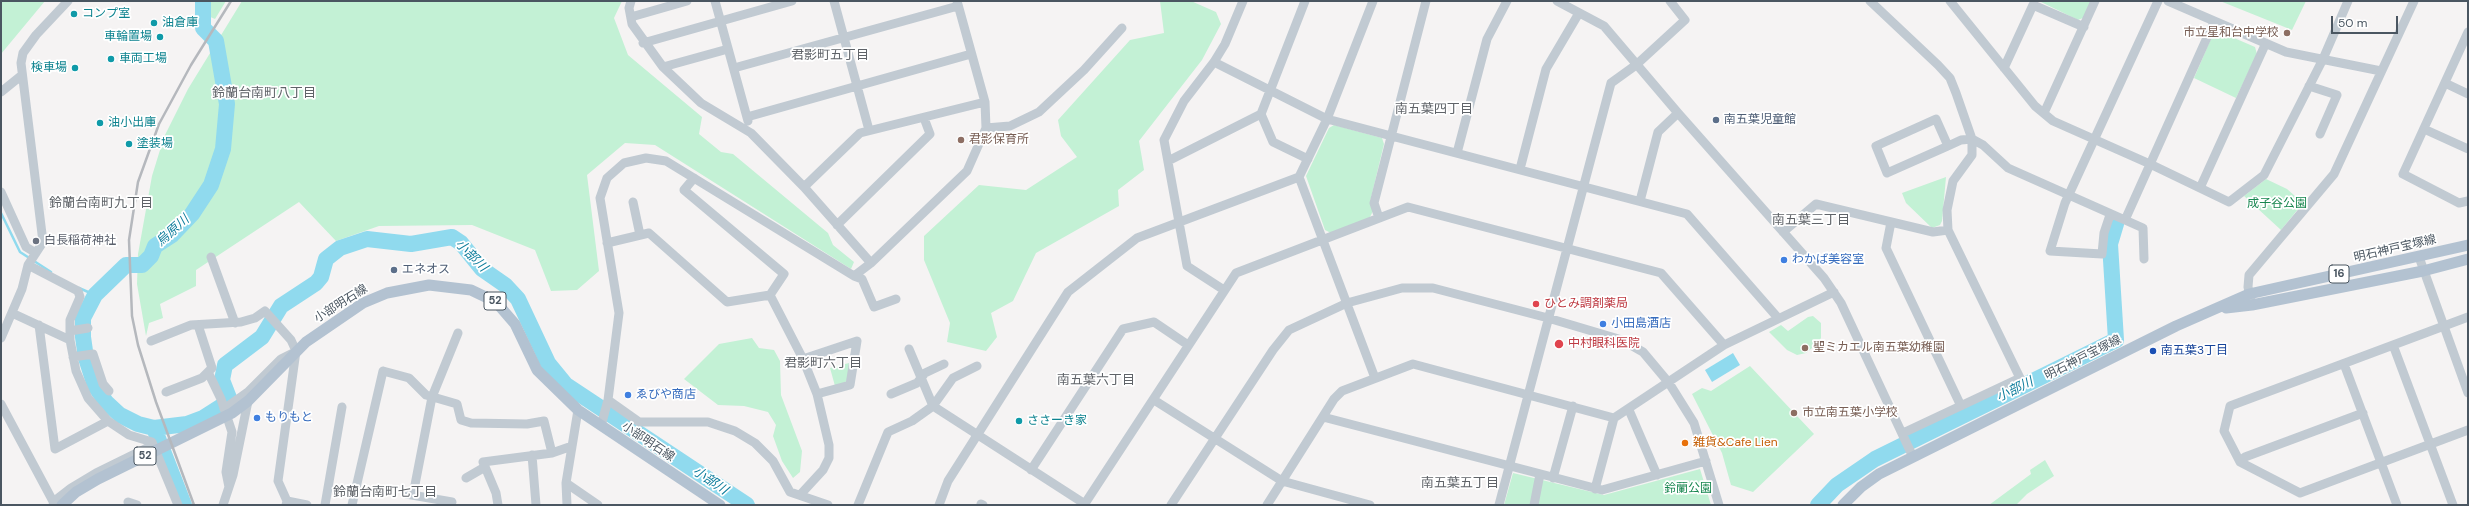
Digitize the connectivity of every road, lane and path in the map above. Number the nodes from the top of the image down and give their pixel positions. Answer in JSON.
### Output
{"nodes":[{"id":1,"x":68,"y":1,"type":"edge"},
{"id":2,"x":631,"y":1,"type":"edge"},
{"id":3,"x":687,"y":1,"type":"edge"},
{"id":4,"x":715,"y":1,"type":"edge"},
{"id":5,"x":792,"y":1,"type":"edge"},
{"id":6,"x":834,"y":1,"type":"edge"},
{"id":7,"x":1243,"y":1,"type":"edge"},
{"id":8,"x":1305,"y":1,"type":"edge"},
{"id":9,"x":1373,"y":1,"type":"edge"},
{"id":10,"x":1426,"y":1,"type":"edge"},
{"id":11,"x":1506,"y":1,"type":"edge"},
{"id":12,"x":1557,"y":1,"type":"edge"},
{"id":13,"x":1670,"y":1,"type":"edge"},
{"id":14,"x":1870,"y":1,"type":"edge"},
{"id":15,"x":1950,"y":1,"type":"edge"},
{"id":16,"x":2095,"y":1,"type":"edge"},
{"id":17,"x":2158,"y":1,"type":"edge"},
{"id":18,"x":2168,"y":1,"type":"edge"},
{"id":19,"x":2348,"y":1,"type":"edge"},
{"id":20,"x":2414,"y":1,"type":"edge"},
{"id":21,"x":2032,"y":3,"type":"edge"},
{"id":22,"x":958,"y":4,"type":"edge"},
{"id":23,"x":1579,"y":12,"type":"junction"},
{"id":24,"x":631,"y":17,"type":"junction"},
{"id":25,"x":720,"y":21,"type":"junction"},
{"id":26,"x":2214,"y":22,"type":"junction"},
{"id":27,"x":2084,"y":27,"type":"junction"},
{"id":28,"x":1122,"y":28,"type":"dead end"},
{"id":29,"x":2467,"y":35,"type":"edge"},
{"id":30,"x":845,"y":38,"type":"junction"},
{"id":31,"x":643,"y":42,"type":"junction"},
{"id":32,"x":2265,"y":45,"type":"junction"},
{"id":33,"x":728,"y":48,"type":"junction"},
{"id":34,"x":972,"y":54,"type":"junction"},
{"id":35,"x":2323,"y":59,"type":"junction"},
{"id":36,"x":1214,"y":62,"type":"junction"},
{"id":37,"x":1636,"y":65,"type":"junction"},
{"id":38,"x":663,"y":67,"type":"junction"},
{"id":39,"x":734,"y":68,"type":"junction"},
{"id":40,"x":2004,"y":68,"type":"junction"},
{"id":41,"x":2381,"y":71,"type":"junction"},
{"id":42,"x":22,"y":75,"type":"junction"},
{"id":43,"x":2445,"y":83,"type":"junction"},
{"id":44,"x":858,"y":86,"type":"junction"},
{"id":45,"x":2309,"y":86,"type":"junction"},
{"id":46,"x":1270,"y":90,"type":"junction"},
{"id":47,"x":1,"y":92,"type":"edge"},
{"id":48,"x":2468,"y":94,"type":"edge"},
{"id":49,"x":985,"y":102,"type":"junction"},
{"id":50,"x":2044,"y":113,"type":"junction"},
{"id":51,"x":1261,"y":114,"type":"junction"},
{"id":52,"x":1678,"y":114,"type":"junction"},
{"id":53,"x":747,"y":117,"type":"junction"},
{"id":54,"x":924,"y":118,"type":"junction"},
{"id":55,"x":1328,"y":119,"type":"junction"},
{"id":56,"x":986,"y":128,"type":"junction"},
{"id":57,"x":2424,"y":128,"type":"junction"},
{"id":58,"x":869,"y":130,"type":"junction"},
{"id":59,"x":751,"y":133,"type":"junction"},
{"id":60,"x":2320,"y":134,"type":"dead end"},
{"id":61,"x":1391,"y":135,"type":"junction"},
{"id":62,"x":1972,"y":139,"type":"junction"},
{"id":63,"x":2094,"y":140,"type":"junction"},
{"id":64,"x":1948,"y":146,"type":"junction"},
{"id":65,"x":2468,"y":149,"type":"edge"},
{"id":66,"x":1457,"y":153,"type":"junction"},
{"id":67,"x":1308,"y":159,"type":"junction"},
{"id":68,"x":1168,"y":161,"type":"junction"},
{"id":69,"x":2150,"y":164,"type":"junction"},
{"id":70,"x":1520,"y":169,"type":"junction"},
{"id":71,"x":1299,"y":177,"type":"junction"},
{"id":72,"x":694,"y":178,"type":"junction"},
{"id":73,"x":804,"y":187,"type":"junction"},
{"id":74,"x":1582,"y":187,"type":"junction"},
{"id":75,"x":2200,"y":188,"type":"junction"},
{"id":76,"x":1,"y":192,"type":"edge"},
{"id":77,"x":2069,"y":196,"type":"junction"},
{"id":78,"x":1640,"y":201,"type":"junction"},
{"id":79,"x":2468,"y":201,"type":"edge"},
{"id":80,"x":633,"y":202,"type":"dead end"},
{"id":81,"x":2110,"y":214,"type":"junction"},
{"id":82,"x":1379,"y":218,"type":"junction"},
{"id":83,"x":2125,"y":220,"type":"junction"},
{"id":84,"x":1179,"y":222,"type":"junction"},
{"id":85,"x":1891,"y":222,"type":"junction"},
{"id":86,"x":837,"y":225,"type":"junction"},
{"id":87,"x":1948,"y":230,"type":"junction"},
{"id":88,"x":1783,"y":232,"type":"junction"},
{"id":89,"x":640,"y":235,"type":"junction"},
{"id":90,"x":1323,"y":240,"type":"junction"},
{"id":91,"x":607,"y":243,"type":"junction"},
{"id":92,"x":2468,"y":245,"type":"edge"},
{"id":93,"x":1567,"y":250,"type":"junction"},
{"id":94,"x":36,"y":253,"type":"junction"},
{"id":95,"x":211,"y":257,"type":"dead end"},
{"id":96,"x":2419,"y":257,"type":"junction"},
{"id":97,"x":2144,"y":259,"type":"dead end"},
{"id":98,"x":2468,"y":259,"type":"edge"},
{"id":99,"x":871,"y":263,"type":"junction"},
{"id":100,"x":28,"y":265,"type":"junction"},
{"id":101,"x":2423,"y":271,"type":"junction"},
{"id":102,"x":854,"y":276,"type":"junction"},
{"id":103,"x":1224,"y":290,"type":"junction"},
{"id":104,"x":1834,"y":292,"type":"junction"},
{"id":105,"x":770,"y":294,"type":"junction"},
{"id":106,"x":2249,"y":294,"type":"junction"},
{"id":107,"x":896,"y":299,"type":"dead end"},
{"id":108,"x":1347,"y":303,"type":"junction"},
{"id":109,"x":2252,"y":305,"type":"junction"},
{"id":110,"x":2213,"y":310,"type":"junction"},
{"id":111,"x":12,"y":312,"type":"junction"},
{"id":112,"x":2468,"y":317,"type":"edge"},
{"id":113,"x":1548,"y":318,"type":"junction"},
{"id":114,"x":1778,"y":318,"type":"junction"},
{"id":115,"x":235,"y":323,"type":"junction"},
{"id":116,"x":39,"y":325,"type":"junction"},
{"id":117,"x":198,"y":325,"type":"junction"},
{"id":118,"x":2442,"y":326,"type":"junction"},
{"id":119,"x":88,"y":328,"type":"dead end"},
{"id":120,"x":458,"y":333,"type":"dead end"},
{"id":121,"x":71,"y":334,"type":"junction"},
{"id":122,"x":1,"y":338,"type":"edge"},
{"id":123,"x":151,"y":340,"type":"dead end"},
{"id":124,"x":1188,"y":345,"type":"junction"},
{"id":125,"x":1724,"y":345,"type":"junction"},
{"id":126,"x":2394,"y":345,"type":"junction"},
{"id":127,"x":910,"y":349,"type":"dead end"},
{"id":128,"x":296,"y":351,"type":"junction"},
{"id":129,"x":75,"y":357,"type":"junction"},
{"id":130,"x":803,"y":359,"type":"junction"},
{"id":131,"x":944,"y":364,"type":"dead end"},
{"id":132,"x":2344,"y":364,"type":"junction"},
{"id":133,"x":977,"y":366,"type":"dead end"},
{"id":134,"x":208,"y":372,"type":"junction"},
{"id":135,"x":922,"y":378,"type":"junction"},
{"id":136,"x":1375,"y":378,"type":"junction"},
{"id":137,"x":1669,"y":383,"type":"junction"},
{"id":138,"x":108,"y":391,"type":"dead end"},
{"id":139,"x":166,"y":392,"type":"dead end"},
{"id":140,"x":817,"y":394,"type":"junction"},
{"id":141,"x":891,"y":394,"type":"dead end"},
{"id":142,"x":1529,"y":394,"type":"junction"},
{"id":143,"x":2468,"y":394,"type":"edge"},
{"id":144,"x":432,"y":397,"type":"junction"},
{"id":145,"x":608,"y":400,"type":"junction"},
{"id":146,"x":1154,"y":400,"type":"junction"},
{"id":147,"x":248,"y":401,"type":"junction"},
{"id":148,"x":1,"y":404,"type":"edge"},
{"id":149,"x":932,"y":406,"type":"junction"},
{"id":150,"x":1573,"y":406,"type":"junction"},
{"id":151,"x":1961,"y":406,"type":"junction"},
{"id":152,"x":342,"y":407,"type":"dead end"},
{"id":153,"x":228,"y":409,"type":"junction"},
{"id":154,"x":578,"y":410,"type":"junction"},
{"id":155,"x":1629,"y":410,"type":"junction"},
{"id":156,"x":2363,"y":413,"type":"junction"},
{"id":157,"x":1323,"y":417,"type":"junction"},
{"id":158,"x":1614,"y":418,"type":"junction"},
{"id":159,"x":108,"y":421,"type":"junction"},
{"id":160,"x":602,"y":421,"type":"junction"},
{"id":161,"x":2468,"y":430,"type":"edge"},
{"id":162,"x":1903,"y":434,"type":"junction"},
{"id":163,"x":977,"y":435,"type":"junction"},
{"id":164,"x":1213,"y":439,"type":"junction"},
{"id":165,"x":2430,"y":444,"type":"junction"},
{"id":166,"x":154,"y":445,"type":"junction"},
{"id":167,"x":572,"y":446,"type":"junction"},
{"id":168,"x":552,"y":453,"type":"junction"},
{"id":169,"x":1911,"y":453,"type":"junction"},
{"id":170,"x":532,"y":455,"type":"junction"},
{"id":171,"x":1706,"y":461,"type":"junction"},
{"id":172,"x":2240,"y":462,"type":"junction"},
{"id":173,"x":2381,"y":463,"type":"junction"},
{"id":174,"x":1509,"y":466,"type":"junction"},
{"id":175,"x":485,"y":467,"type":"junction"},
{"id":176,"x":1031,"y":470,"type":"junction"},
{"id":177,"x":1540,"y":474,"type":"junction"},
{"id":178,"x":1657,"y":475,"type":"junction"},
{"id":179,"x":466,"y":478,"type":"dead end"},
{"id":180,"x":1553,"y":478,"type":"junction"},
{"id":181,"x":1282,"y":482,"type":"junction"},
{"id":182,"x":566,"y":483,"type":"junction"},
{"id":183,"x":229,"y":487,"type":"junction"},
{"id":184,"x":1595,"y":489,"type":"junction"},
{"id":185,"x":800,"y":495,"type":"junction"},
{"id":186,"x":441,"y":502,"type":"edge"},
{"id":187,"x":452,"y":502,"type":"dead end"},
{"id":188,"x":287,"y":503,"type":"edge"},
{"id":189,"x":57,"y":504,"type":"edge"},
{"id":190,"x":1084,"y":504,"type":"edge"},
{"id":191,"x":178,"y":505,"type":"edge"},
{"id":192,"x":223,"y":505,"type":"edge"},
{"id":193,"x":308,"y":505,"type":"edge"},
{"id":194,"x":325,"y":505,"type":"edge"},
{"id":195,"x":352,"y":505,"type":"edge"},
{"id":196,"x":498,"y":505,"type":"edge"},
{"id":197,"x":536,"y":505,"type":"edge"},
{"id":198,"x":567,"y":505,"type":"edge"},
{"id":199,"x":598,"y":505,"type":"edge"},
{"id":200,"x":720,"y":505,"type":"edge"},
{"id":201,"x":828,"y":505,"type":"edge"},
{"id":202,"x":858,"y":505,"type":"edge"},
{"id":203,"x":938,"y":505,"type":"edge"},
{"id":204,"x":1171,"y":505,"type":"edge"},
{"id":205,"x":1267,"y":505,"type":"edge"},
{"id":206,"x":1370,"y":505,"type":"edge"},
{"id":207,"x":1498,"y":505,"type":"edge"},
{"id":208,"x":1534,"y":505,"type":"edge"},
{"id":209,"x":1719,"y":505,"type":"edge"},
{"id":210,"x":1843,"y":505,"type":"edge"},
{"id":211,"x":2397,"y":505,"type":"edge"},
{"id":212,"x":2453,"y":505,"type":"edge"}],
"edges":[{"from":1,"to":42,"type":"street"},
{"from":2,"to":24,"type":"street"},
{"from":3,"to":24,"type":"street"},
{"from":4,"to":25,"type":"street"},
{"from":5,"to":25,"type":"street"},
{"from":6,"to":30,"type":"street"},
{"from":7,"to":36,"type":"street"},
{"from":8,"to":46,"type":"street"},
{"from":9,"to":55,"type":"street"},
{"from":10,"to":61,"type":"street"},
{"from":11,"to":66,"type":"street"},
{"from":12,"to":23,"type":"street"},
{"from":13,"to":37,"type":"street"},
{"from":14,"to":62,"type":"street"},
{"from":15,"to":40,"type":"street"},
{"from":16,"to":27,"type":"street"},
{"from":17,"to":63,"type":"street"},
{"from":18,"to":26,"type":"street"},
{"from":19,"to":35,"type":"street"},
{"from":20,"to":41,"type":"street"},
{"from":21,"to":27,"type":"street"},
{"from":21,"to":40,"type":"street"},
{"from":22,"to":30,"type":"street"},
{"from":22,"to":34,"type":"street"},
{"from":23,"to":37,"type":"street"},
{"from":23,"to":70,"type":"street"},
{"from":24,"to":31,"type":"street"},
{"from":25,"to":31,"type":"street"},
{"from":25,"to":33,"type":"street"},
{"from":26,"to":32,"type":"street"},
{"from":26,"to":69,"type":"street"},
{"from":27,"to":50,"type":"street"},
{"from":28,"to":56,"type":"street"},
{"from":29,"to":43,"type":"street"},
{"from":30,"to":39,"type":"street"},
{"from":30,"to":44,"type":"street"},
{"from":31,"to":38,"type":"street"},
{"from":32,"to":35,"type":"street"},
{"from":32,"to":75,"type":"street"},
{"from":33,"to":38,"type":"street"},
{"from":33,"to":39,"type":"street"},
{"from":34,"to":44,"type":"street"},
{"from":34,"to":49,"type":"street"},
{"from":35,"to":41,"type":"street"},
{"from":35,"to":45,"type":"street"},
{"from":36,"to":46,"type":"street"},
{"from":36,"to":68,"type":"street"},
{"from":37,"to":52,"type":"street"},
{"from":37,"to":74,"type":"street"},
{"from":38,"to":59,"type":"street"},
{"from":39,"to":53,"type":"street"},
{"from":40,"to":50,"type":"street"},
{"from":41,"to":106,"type":"street"},
{"from":42,"to":47,"type":"street"},
{"from":42,"to":94,"type":"street"},
{"from":43,"to":48,"type":"street"},
{"from":43,"to":57,"type":"street"},
{"from":44,"to":53,"type":"street"},
{"from":44,"to":58,"type":"street"},
{"from":45,"to":60,"type":"street"},
{"from":45,"to":75,"type":"street"},
{"from":46,"to":51,"type":"street"},
{"from":46,"to":55,"type":"street"},
{"from":49,"to":54,"type":"street"},
{"from":49,"to":56,"type":"street"},
{"from":50,"to":63,"type":"street"},
{"from":51,"to":67,"type":"street"},
{"from":51,"to":68,"type":"street"},
{"from":52,"to":78,"type":"street"},
{"from":52,"to":88,"type":"street"},
{"from":53,"to":59,"type":"street"},
{"from":54,"to":58,"type":"street"},
{"from":54,"to":86,"type":"street"},
{"from":55,"to":61,"type":"street"},
{"from":55,"to":67,"type":"street"},
{"from":56,"to":99,"type":"street"},
{"from":57,"to":65,"type":"street"},
{"from":57,"to":79,"type":"street"},
{"from":58,"to":73,"type":"street"},
{"from":59,"to":73,"type":"street"},
{"from":61,"to":66,"type":"street"},
{"from":61,"to":82,"type":"street"},
{"from":62,"to":64,"type":"street"},
{"from":62,"to":77,"type":"street"},
{"from":62,"to":87,"type":"street"},
{"from":63,"to":69,"type":"street"},
{"from":63,"to":77,"type":"street"},
{"from":64,"to":64,"type":"street"},
{"from":66,"to":70,"type":"street"},
{"from":67,"to":71,"type":"street"},
{"from":68,"to":84,"type":"street"},
{"from":69,"to":75,"type":"street"},
{"from":69,"to":83,"type":"street"},
{"from":70,"to":74,"type":"street"},
{"from":71,"to":84,"type":"street"},
{"from":71,"to":90,"type":"street"},
{"from":72,"to":91,"type":"street"},
{"from":72,"to":102,"type":"street"},
{"from":72,"to":105,"type":"street"},
{"from":73,"to":86,"type":"street"},
{"from":74,"to":78,"type":"street"},
{"from":74,"to":93,"type":"street"},
{"from":76,"to":94,"type":"street"},
{"from":77,"to":81,"type":"street"},
{"from":77,"to":81,"type":"street"},
{"from":78,"to":114,"type":"street"},
{"from":80,"to":89,"type":"street"},
{"from":81,"to":83,"type":"street"},
{"from":82,"to":90,"type":"street"},
{"from":82,"to":93,"type":"street"},
{"from":83,"to":97,"type":"street"},
{"from":84,"to":103,"type":"street"},
{"from":84,"to":163,"type":"street"},
{"from":85,"to":87,"type":"street"},
{"from":85,"to":88,"type":"street"},
{"from":85,"to":151,"type":"street"},
{"from":86,"to":99,"type":"street"},
{"from":87,"to":151,"type":"street"},
{"from":88,"to":104,"type":"street"},
{"from":89,"to":91,"type":"street"},
{"from":89,"to":105,"type":"street"},
{"from":90,"to":103,"type":"street"},
{"from":90,"to":108,"type":"street"},
{"from":91,"to":145,"type":"street"},
{"from":92,"to":96,"type":"main road","name":"明石神戸宝塚線","number":"16"},
{"from":93,"to":113,"type":"street"},
{"from":93,"to":125,"type":"street"},
{"from":94,"to":100,"type":"street"},
{"from":95,"to":115,"type":"street"},
{"from":96,"to":101,"type":"street"},
{"from":96,"to":106,"type":"main road","name":"明石神戸宝塚線","number":"16"},
{"from":98,"to":101,"type":"main road","name":"明石神戸宝塚線","number":"16"},
{"from":99,"to":102,"type":"street"},
{"from":100,"to":111,"type":"street"},
{"from":100,"to":121,"type":"street"},
{"from":101,"to":109,"type":"main road","name":"明石神戸宝塚線","number":"16"},
{"from":101,"to":118,"type":"street"},
{"from":102,"to":107,"type":"street"},
{"from":103,"to":124,"type":"street"},
{"from":104,"to":114,"type":"street"},
{"from":104,"to":162,"type":"street"},
{"from":105,"to":130,"type":"street"},
{"from":106,"to":109,"type":"street"},
{"from":106,"to":110,"type":"main road","name":"明石神戸宝塚線","number":"16"},
{"from":108,"to":113,"type":"street"},
{"from":108,"to":136,"type":"street"},
{"from":108,"to":164,"type":"street"},
{"from":109,"to":110,"type":"main road","name":"明石神戸宝塚線","number":"16"},
{"from":110,"to":169,"type":"main road","name":"明石神戸宝塚線","number":"16"},
{"from":111,"to":116,"type":"street"},
{"from":111,"to":122,"type":"street"},
{"from":112,"to":118,"type":"street"},
{"from":113,"to":137,"type":"street"},
{"from":113,"to":142,"type":"street"},
{"from":114,"to":125,"type":"street"},
{"from":115,"to":117,"type":"street"},
{"from":115,"to":128,"type":"street"},
{"from":116,"to":121,"type":"street"},
{"from":116,"to":159,"type":"street"},
{"from":117,"to":123,"type":"street"},
{"from":117,"to":134,"type":"street"},
{"from":118,"to":126,"type":"street"},
{"from":118,"to":143,"type":"street"},
{"from":119,"to":121,"type":"street"},
{"from":120,"to":144,"type":"street"},
{"from":121,"to":129,"type":"street"},
{"from":124,"to":146,"type":"street"},
{"from":124,"to":176,"type":"street"},
{"from":125,"to":137,"type":"street"},
{"from":126,"to":132,"type":"street"},
{"from":126,"to":165,"type":"street"},
{"from":127,"to":135,"type":"street"},
{"from":128,"to":147,"type":"main road","name":"小部明石線","number":"52"},
{"from":128,"to":153,"type":"street"},
{"from":128,"to":154,"type":"main road","name":"小部明石線","number":"52"},
{"from":128,"to":188,"type":"street"},
{"from":129,"to":138,"type":"street"},
{"from":129,"to":159,"type":"street"},
{"from":130,"to":140,"type":"street"},
{"from":130,"to":140,"type":"street"},
{"from":131,"to":135,"type":"street"},
{"from":132,"to":156,"type":"street"},
{"from":132,"to":172,"type":"street"},
{"from":133,"to":149,"type":"street"},
{"from":134,"to":139,"type":"street"},
{"from":134,"to":153,"type":"street"},
{"from":135,"to":141,"type":"street"},
{"from":135,"to":149,"type":"street"},
{"from":136,"to":142,"type":"street"},
{"from":136,"to":157,"type":"street"},
{"from":137,"to":155,"type":"street"},
{"from":137,"to":171,"type":"street"},
{"from":140,"to":185,"type":"street"},
{"from":142,"to":150,"type":"street"},
{"from":142,"to":174,"type":"street"},
{"from":144,"to":168,"type":"street"},
{"from":144,"to":186,"type":"street"},
{"from":144,"to":195,"type":"street"},
{"from":145,"to":160,"type":"street"},
{"from":145,"to":185,"type":"street"},
{"from":146,"to":164,"type":"street"},
{"from":146,"to":190,"type":"street"},
{"from":147,"to":153,"type":"main road","name":"小部明石線","number":"52"},
{"from":147,"to":183,"type":"street"},
{"from":148,"to":189,"type":"street"},
{"from":149,"to":163,"type":"street"},
{"from":149,"to":202,"type":"street"},
{"from":150,"to":158,"type":"street"},
{"from":150,"to":180,"type":"street"},
{"from":151,"to":162,"type":"street"},
{"from":152,"to":194,"type":"street"},
{"from":153,"to":183,"type":"street"},
{"from":153,"to":189,"type":"main road","name":"小部明石線","number":"52"},
{"from":154,"to":160,"type":"main road","name":"小部明石線","number":"52"},
{"from":154,"to":167,"type":"street"},
{"from":155,"to":158,"type":"street"},
{"from":155,"to":178,"type":"street"},
{"from":156,"to":172,"type":"street"},
{"from":156,"to":173,"type":"street"},
{"from":157,"to":174,"type":"street"},
{"from":157,"to":181,"type":"street"},
{"from":158,"to":184,"type":"street"},
{"from":159,"to":166,"type":"street"},
{"from":160,"to":200,"type":"main road","name":"小部明石線","number":"52"},
{"from":161,"to":165,"type":"street"},
{"from":162,"to":169,"type":"street"},
{"from":163,"to":176,"type":"street"},
{"from":163,"to":203,"type":"street"},
{"from":164,"to":181,"type":"street"},
{"from":164,"to":204,"type":"street"},
{"from":165,"to":173,"type":"street"},
{"from":165,"to":212,"type":"street"},
{"from":166,"to":189,"type":"street"},
{"from":166,"to":191,"type":"street"},
{"from":167,"to":168,"type":"street"},
{"from":167,"to":182,"type":"street"},
{"from":168,"to":170,"type":"street"},
{"from":169,"to":210,"type":"main road","name":"明石神戸宝塚線","number":"16"},
{"from":170,"to":175,"type":"street"},
{"from":170,"to":197,"type":"street"},
{"from":171,"to":178,"type":"street"},
{"from":171,"to":209,"type":"street"},
{"from":172,"to":173,"type":"street"},
{"from":173,"to":211,"type":"street"},
{"from":174,"to":177,"type":"street"},
{"from":174,"to":207,"type":"street"},
{"from":175,"to":179,"type":"street"},
{"from":175,"to":196,"type":"street"},
{"from":176,"to":190,"type":"street"},
{"from":177,"to":180,"type":"street"},
{"from":177,"to":208,"type":"street"},
{"from":178,"to":184,"type":"street"},
{"from":180,"to":184,"type":"street"},
{"from":181,"to":205,"type":"street"},
{"from":181,"to":206,"type":"street"},
{"from":182,"to":198,"type":"street"},
{"from":182,"to":199,"type":"street"},
{"from":183,"to":192,"type":"street"},
{"from":185,"to":201,"type":"street"},
{"from":186,"to":187,"type":"street"},
{"from":188,"to":193,"type":"street"}]}
